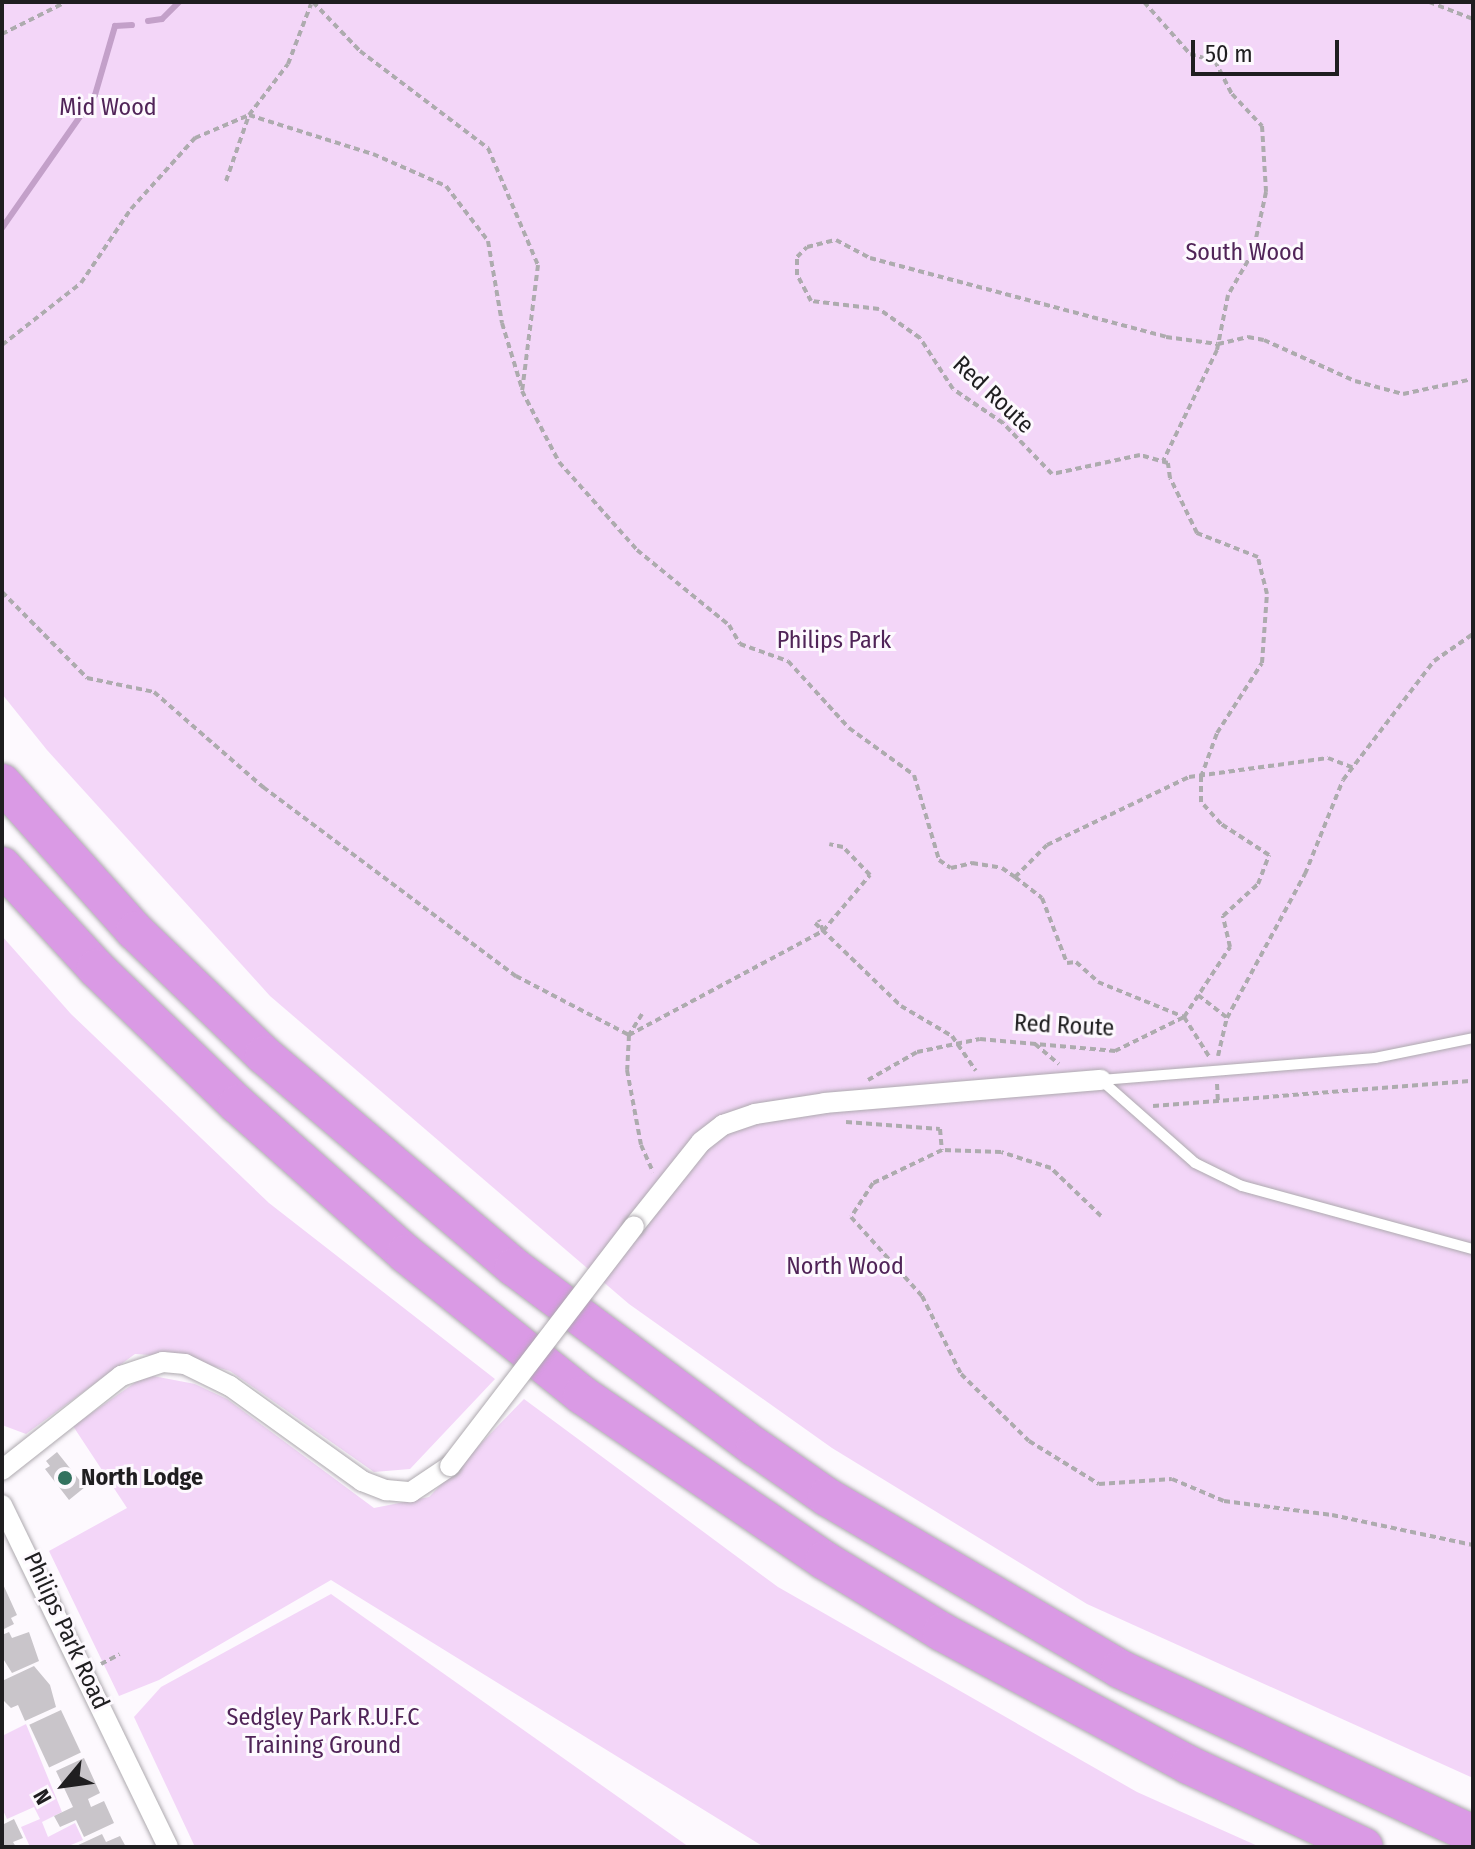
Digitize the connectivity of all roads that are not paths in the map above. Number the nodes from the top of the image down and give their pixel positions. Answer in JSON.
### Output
{"nodes":[{"id":1,"x":2,"y":783,"type":"edge"},
{"id":2,"x":2,"y":866,"type":"edge"},
{"id":3,"x":1473,"y":1038,"type":"edge"},
{"id":4,"x":1101,"y":1080,"type":"junction"},
{"id":5,"x":1473,"y":1249,"type":"edge"},
{"id":6,"x":2,"y":1470,"type":"edge"},
{"id":7,"x":2,"y":1505,"type":"edge"},
{"id":8,"x":1473,"y":1834,"type":"edge"},
{"id":9,"x":168,"y":1847,"type":"edge"},
{"id":10,"x":1364,"y":1847,"type":"edge"}],
"edges":[{"from":1,"to":8,"type":"highway"},
{"from":2,"to":10,"type":"highway"},
{"from":3,"to":4,"type":"lane"},
{"from":4,"to":5,"type":"lane"},
{"from":4,"to":6,"type":"street","bridge":true},
{"from":7,"to":9,"type":"street","name":"Philips Park Road"}]}
